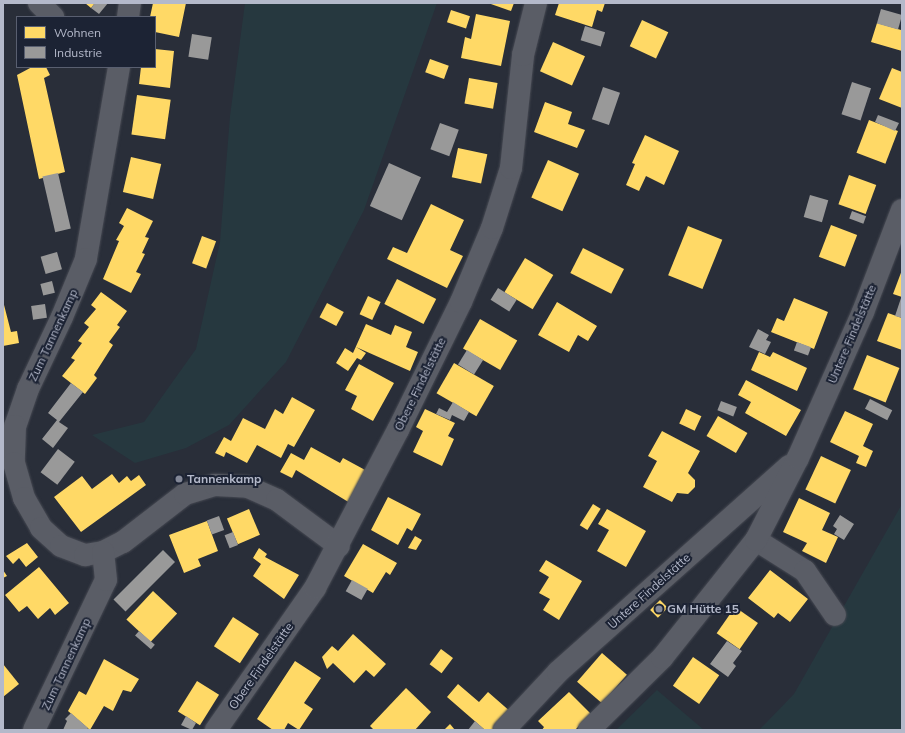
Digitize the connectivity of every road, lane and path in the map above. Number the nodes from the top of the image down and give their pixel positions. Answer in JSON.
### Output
{"nodes":[{"id":1,"x":39,"y":3,"type":"edge"},
{"id":2,"x":130,"y":3,"type":"edge"},
{"id":3,"x":536,"y":3,"type":"edge"},
{"id":4,"x":52,"y":16,"type":"edge"},
{"id":5,"x":128,"y":16,"type":"edge"},
{"id":6,"x":119,"y":68,"type":"edge"},
{"id":7,"x":902,"y":210,"type":"edge"},
{"id":8,"x":798,"y":458,"type":"junction"},
{"id":9,"x":756,"y":540,"type":"junction"},
{"id":10,"x":339,"y":546,"type":"junction"},
{"id":11,"x":104,"y":552,"type":"junction"},
{"id":12,"x":835,"y":615,"type":"dead end"},
{"id":13,"x":34,"y":730,"type":"edge"},
{"id":14,"x":216,"y":730,"type":"edge"},
{"id":15,"x":504,"y":730,"type":"edge"},
{"id":16,"x":589,"y":730,"type":"edge"}],
"edges":[{"from":1,"to":4,"type":"street"},
{"from":2,"to":5,"type":"street"},
{"from":3,"to":10,"type":"street","name":"Obere Findelstätte"},
{"from":6,"to":11,"type":"street","name":"Zum Tannenkamp"},
{"from":7,"to":8,"type":"street","name":"Untere Findelstätte"},
{"from":8,"to":9,"type":"street","name":"Untere Findelstätte"},
{"from":8,"to":15,"type":"street","name":"Untere Findelstätte"},
{"from":9,"to":12,"type":"street"},
{"from":9,"to":16,"type":"street","name":"Untere Findelstätte"},
{"from":10,"to":11,"type":"street","name":"Zum Tannenkamp"},
{"from":10,"to":14,"type":"street","name":"Obere Findelstätte"},
{"from":11,"to":13,"type":"street","name":"Zum Tannenkamp"}]}
